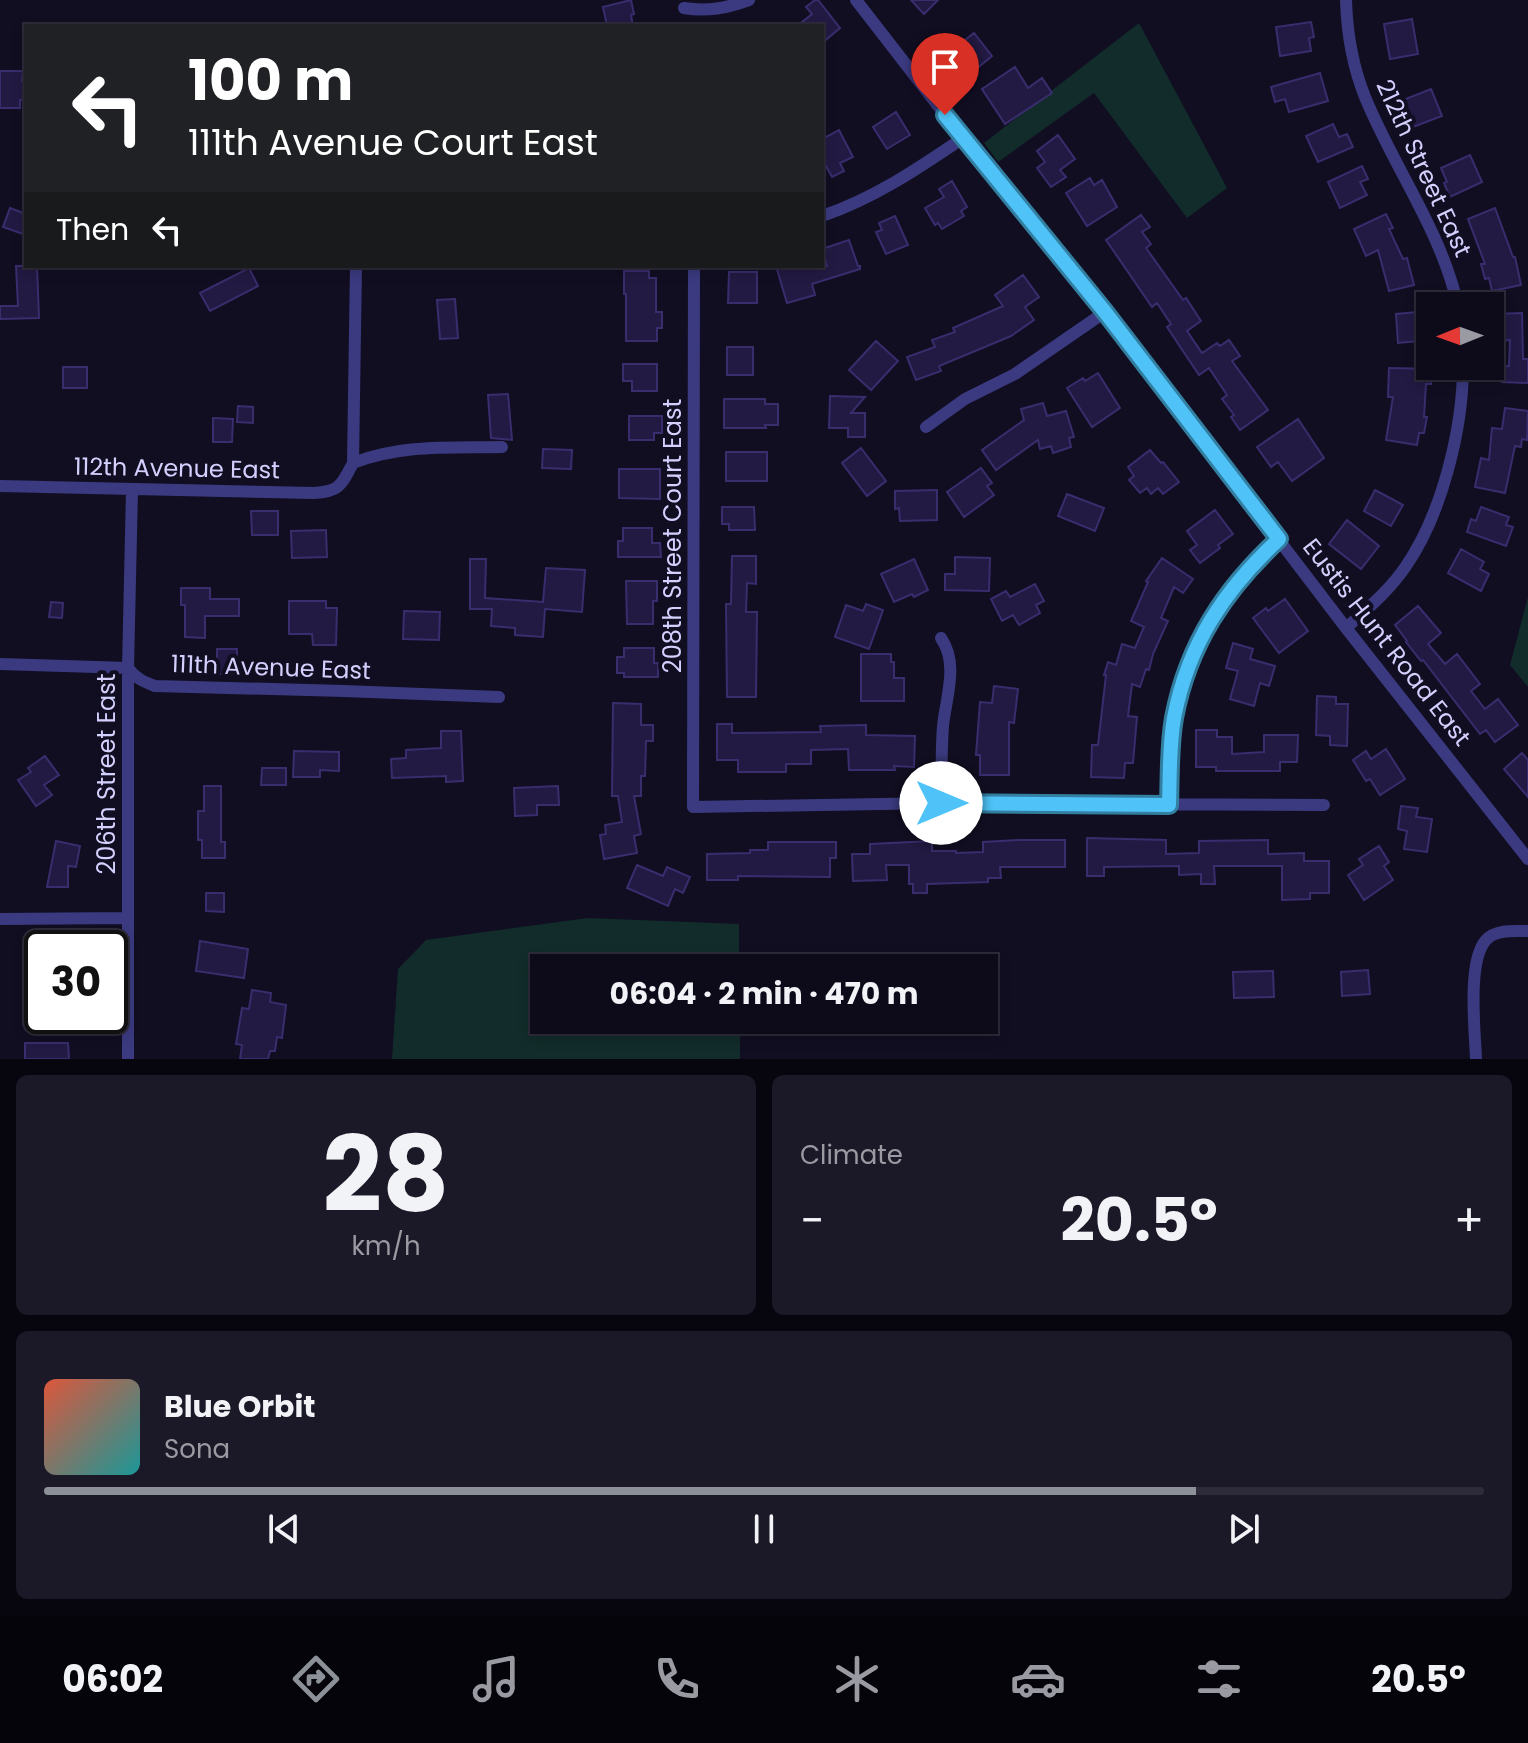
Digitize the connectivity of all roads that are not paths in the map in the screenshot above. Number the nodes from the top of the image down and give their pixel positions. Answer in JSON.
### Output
{"nodes":[{"id":1,"x":749,"y":0,"type":"edge"},
{"id":2,"x":856,"y":0,"type":"edge"},
{"id":3,"x":1346,"y":0,"type":"edge"},
{"id":4,"x":684,"y":8,"type":"dead end"},
{"id":5,"x":963,"y":138,"type":"junction"},
{"id":6,"x":824,"y":215,"type":"edge"},
{"id":7,"x":356,"y":268,"type":"edge"},
{"id":8,"x":694,"y":268,"type":"edge"},
{"id":9,"x":1454,"y":292,"type":"edge"},
{"id":10,"x":1105,"y":312,"type":"junction"},
{"id":11,"x":1462,"y":380,"type":"edge"},
{"id":12,"x":926,"y":427,"type":"dead end"},
{"id":13,"x":502,"y":447,"type":"dead end"},
{"id":14,"x":353,"y":463,"type":"junction"},
{"id":15,"x":0,"y":486,"type":"edge"},
{"id":16,"x":132,"y":490,"type":"junction"},
{"id":17,"x":1279,"y":539,"type":"junction"},
{"id":18,"x":1346,"y":628,"type":"junction"},
{"id":19,"x":941,"y":638,"type":"dead end"},
{"id":20,"x":0,"y":664,"type":"edge"},
{"id":21,"x":128,"y":668,"type":"junction"},
{"id":22,"x":499,"y":697,"type":"dead end"},
{"id":23,"x":941,"y":803,"type":"junction"},
{"id":24,"x":1169,"y":805,"type":"junction"},
{"id":25,"x":1324,"y":805,"type":"dead end"},
{"id":26,"x":1528,"y":859,"type":"edge"},
{"id":27,"x":128,"y":918,"type":"junction"},
{"id":28,"x":0,"y":919,"type":"edge"},
{"id":29,"x":1528,"y":931,"type":"edge"},
{"id":30,"x":128,"y":1059,"type":"edge"},
{"id":31,"x":1476,"y":1059,"type":"edge"}],
"edges":[{"from":1,"to":4,"type":"street"},
{"from":2,"to":5,"type":"street","name":"Eustis Hunt Road East"},
{"from":3,"to":9,"type":"street","name":"212th Street East"},
{"from":5,"to":6,"type":"street"},
{"from":5,"to":10,"type":"street","name":"Eustis Hunt Road East"},
{"from":7,"to":14,"type":"street"},
{"from":8,"to":23,"type":"street","name":"208th Street Court East"},
{"from":10,"to":12,"type":"street"},
{"from":10,"to":17,"type":"street","name":"Eustis Hunt Road East"},
{"from":11,"to":18,"type":"street"},
{"from":13,"to":14,"type":"street"},
{"from":14,"to":16,"type":"street","name":"112th Avenue East"},
{"from":15,"to":16,"type":"street","name":"112th Avenue East"},
{"from":16,"to":21,"type":"street","name":"206th Street East"},
{"from":17,"to":18,"type":"street","name":"Eustis Hunt Road East"},
{"from":17,"to":24,"type":"street"},
{"from":18,"to":26,"type":"street","name":"Eustis Hunt Road East"},
{"from":19,"to":23,"type":"street"},
{"from":20,"to":21,"type":"street","name":"111th Avenue East"},
{"from":21,"to":22,"type":"street","name":"111th Avenue East"},
{"from":21,"to":27,"type":"street","name":"206th Street East"},
{"from":23,"to":24,"type":"street"},
{"from":24,"to":25,"type":"street"},
{"from":27,"to":28,"type":"street"},
{"from":27,"to":30,"type":"street","name":"206th Street East"},
{"from":29,"to":31,"type":"street"}]}
